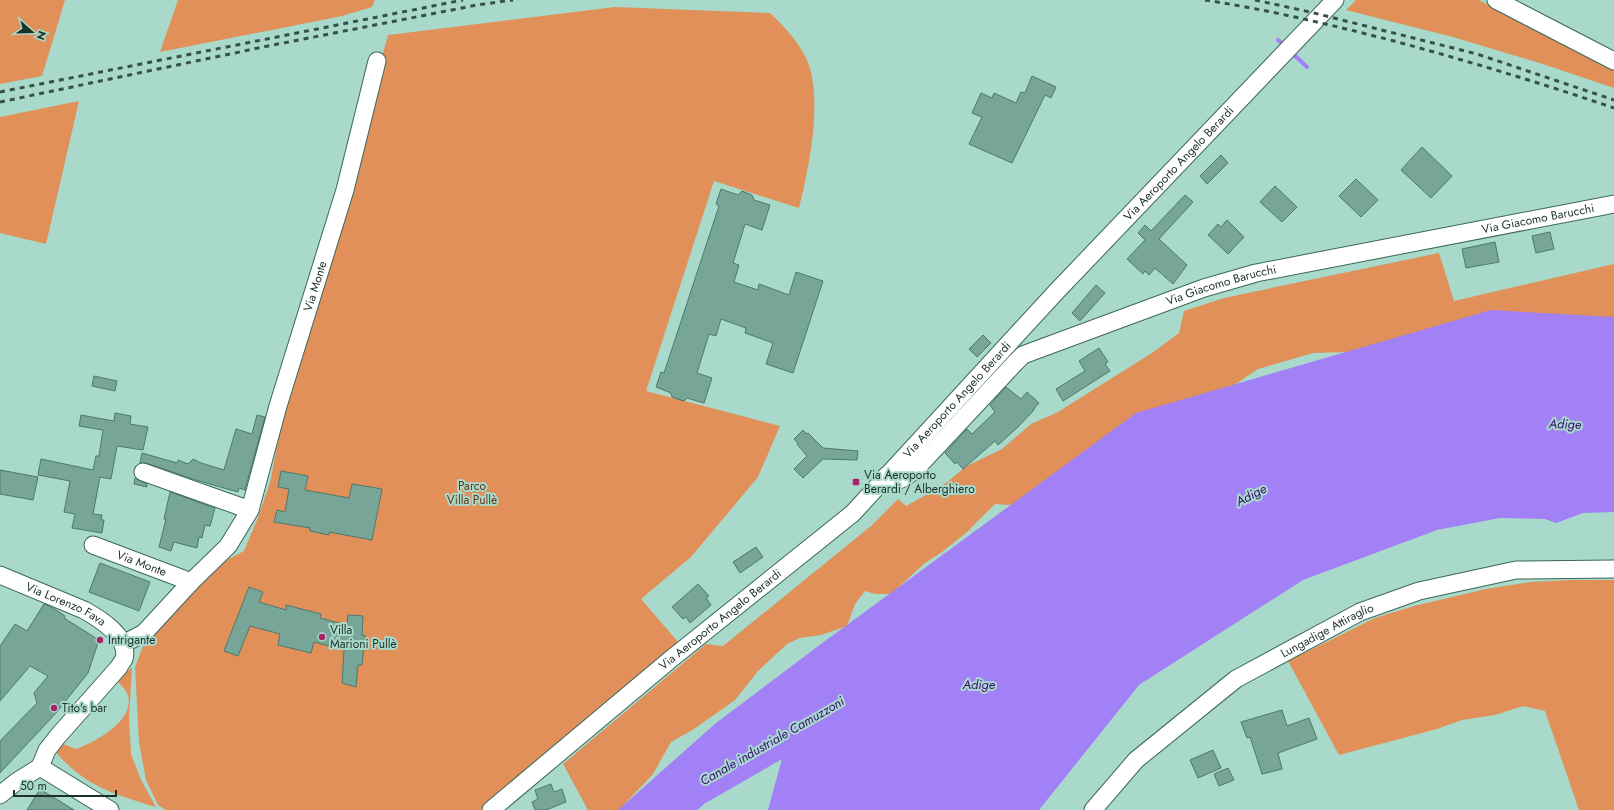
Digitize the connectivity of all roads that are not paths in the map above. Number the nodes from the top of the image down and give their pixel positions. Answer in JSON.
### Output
{"nodes":[{"id":1,"x":1335,"y":0,"type":"edge"},
{"id":2,"x":1496,"y":0,"type":"edge"},
{"id":3,"x":377,"y":61,"type":"dead end"},
{"id":4,"x":1614,"y":61,"type":"edge"},
{"id":5,"x":1614,"y":204,"type":"edge"},
{"id":6,"x":143,"y":472,"type":"dead end"},
{"id":7,"x":886,"y":476,"type":"junction"},
{"id":8,"x":250,"y":510,"type":"junction"},
{"id":9,"x":92,"y":545,"type":"dead end"},
{"id":10,"x":1614,"y":569,"type":"edge"},
{"id":11,"x":0,"y":575,"type":"edge"},
{"id":12,"x":190,"y":582,"type":"junction"},
{"id":13,"x":123,"y":644,"type":"junction"},
{"id":14,"x":40,"y":767,"type":"junction"},
{"id":15,"x":0,"y":795,"type":"edge"},
{"id":16,"x":110,"y":810,"type":"edge"},
{"id":17,"x":491,"y":810,"type":"edge"},
{"id":18,"x":1093,"y":810,"type":"edge"}],
"edges":[{"from":1,"to":7,"type":"street","name":"Via Aeroporto Angelo Berardi"},
{"from":2,"to":4,"type":"street"},
{"from":3,"to":8,"type":"street","name":"Via Monte"},
{"from":5,"to":7,"type":"street","name":"Via Giacomo Barucchi"},
{"from":6,"to":8,"type":"street"},
{"from":7,"to":17,"type":"street","name":"Via Aeroporto Angelo Berardi"},
{"from":8,"to":12,"type":"street","name":"Via Monte"},
{"from":9,"to":12,"type":"street","name":"Via Monte"},
{"from":10,"to":18,"type":"street","name":"Lungadige Attiraglio"},
{"from":11,"to":13,"type":"street","name":"Via Lorenzo Fava"},
{"from":12,"to":13,"type":"street","name":"Via Monte"},
{"from":13,"to":14,"type":"street"},
{"from":14,"to":15,"type":"street"},
{"from":14,"to":16,"type":"street"}]}
